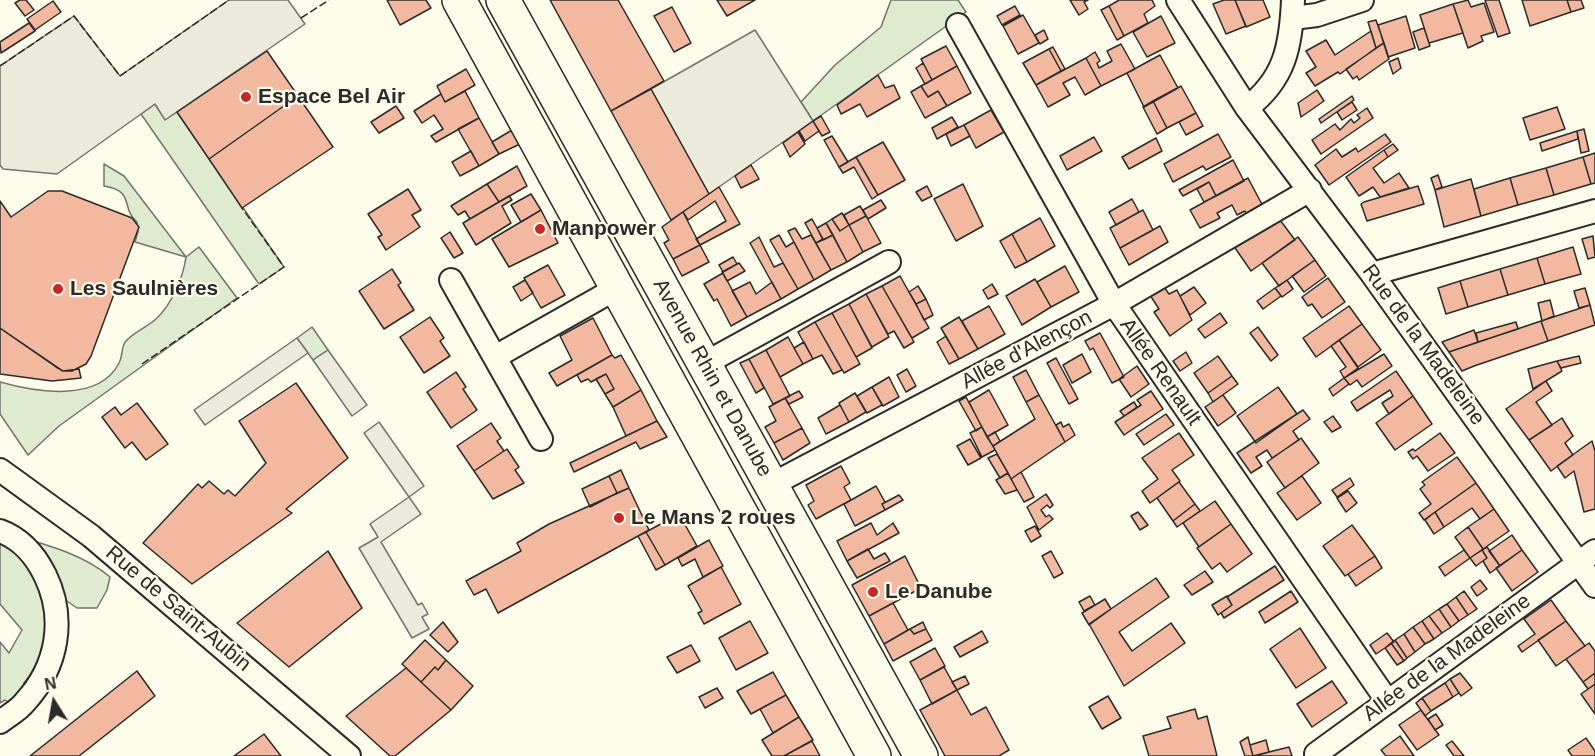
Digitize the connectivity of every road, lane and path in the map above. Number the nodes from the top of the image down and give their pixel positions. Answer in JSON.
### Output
{"nodes":[{"id":1,"x":459,"y":0,"type":"edge"},
{"id":2,"x":503,"y":0,"type":"edge"},
{"id":3,"x":1178,"y":0,"type":"edge"},
{"id":4,"x":1362,"y":0,"type":"edge"},
{"id":5,"x":1293,"y":9,"type":"edge"},
{"id":6,"x":958,"y":25,"type":"dead end"},
{"id":7,"x":1247,"y":108,"type":"junction"},
{"id":8,"x":1310,"y":190,"type":"junction"},
{"id":9,"x":1595,"y":211,"type":"edge"},
{"id":10,"x":889,"y":262,"type":"dead end"},
{"id":11,"x":1372,"y":274,"type":"junction"},
{"id":12,"x":451,"y":280,"type":"dead end"},
{"id":13,"x":617,"y":288,"type":"junction"},
{"id":14,"x":1113,"y":304,"type":"junction"},
{"id":15,"x":495,"y":357,"type":"junction"},
{"id":16,"x":704,"y":364,"type":"junction"},
{"id":17,"x":541,"y":439,"type":"dead end"},
{"id":18,"x":0,"y":470,"type":"edge"},
{"id":19,"x":771,"y":485,"type":"junction"},
{"id":20,"x":0,"y":531,"type":"edge"},
{"id":21,"x":1587,"y":556,"type":"edge"},
{"id":22,"x":1595,"y":585,"type":"edge"},
{"id":23,"x":1388,"y":702,"type":"junction"},
{"id":24,"x":0,"y":722,"type":"edge"},
{"id":25,"x":1316,"y":754,"type":"dead end"},
{"id":26,"x":349,"y":756,"type":"edge"},
{"id":27,"x":874,"y":756,"type":"edge"},
{"id":28,"x":921,"y":756,"type":"edge"}],
"edges":[{"from":1,"to":13,"type":"main road","name":"Avenue Rhin et Danube"},
{"from":2,"to":16,"type":"main road","name":"Avenue Rhin et Danube"},
{"from":3,"to":7,"type":"street","name":"Rue de la Madeleine"},
{"from":4,"to":5,"type":"street"},
{"from":5,"to":7,"type":"street"},
{"from":6,"to":14,"type":"street","name":"Allée Renault"},
{"from":7,"to":8,"type":"street","name":"Rue de la Madeleine"},
{"from":8,"to":11,"type":"street","name":"Rue de la Madeleine"},
{"from":8,"to":14,"type":"street","name":"Allée d'Alençon"},
{"from":9,"to":11,"type":"street"},
{"from":10,"to":16,"type":"street"},
{"from":11,"to":21,"type":"street","name":"Rue de la Madeleine"},
{"from":12,"to":15,"type":"street"},
{"from":13,"to":15,"type":"street"},
{"from":13,"to":27,"type":"main road","name":"Avenue Rhin et Danube"},
{"from":14,"to":19,"type":"street","name":"Allée d'Alençon"},
{"from":14,"to":23,"type":"street","name":"Allée Renault"},
{"from":15,"to":17,"type":"street"},
{"from":16,"to":19,"type":"main road","name":"Avenue Rhin et Danube"},
{"from":18,"to":26,"type":"street","name":"Rue de Saint-Aubin"},
{"from":19,"to":28,"type":"main road","name":"Avenue Rhin et Danube"},
{"from":20,"to":24,"type":"street"},
{"from":21,"to":22,"type":"street","name":"Rue de la Madeleine"},
{"from":21,"to":23,"type":"street","name":"Allée de la Madeleine"},
{"from":23,"to":25,"type":"street","name":"Allée de la Madeleine"}]}
